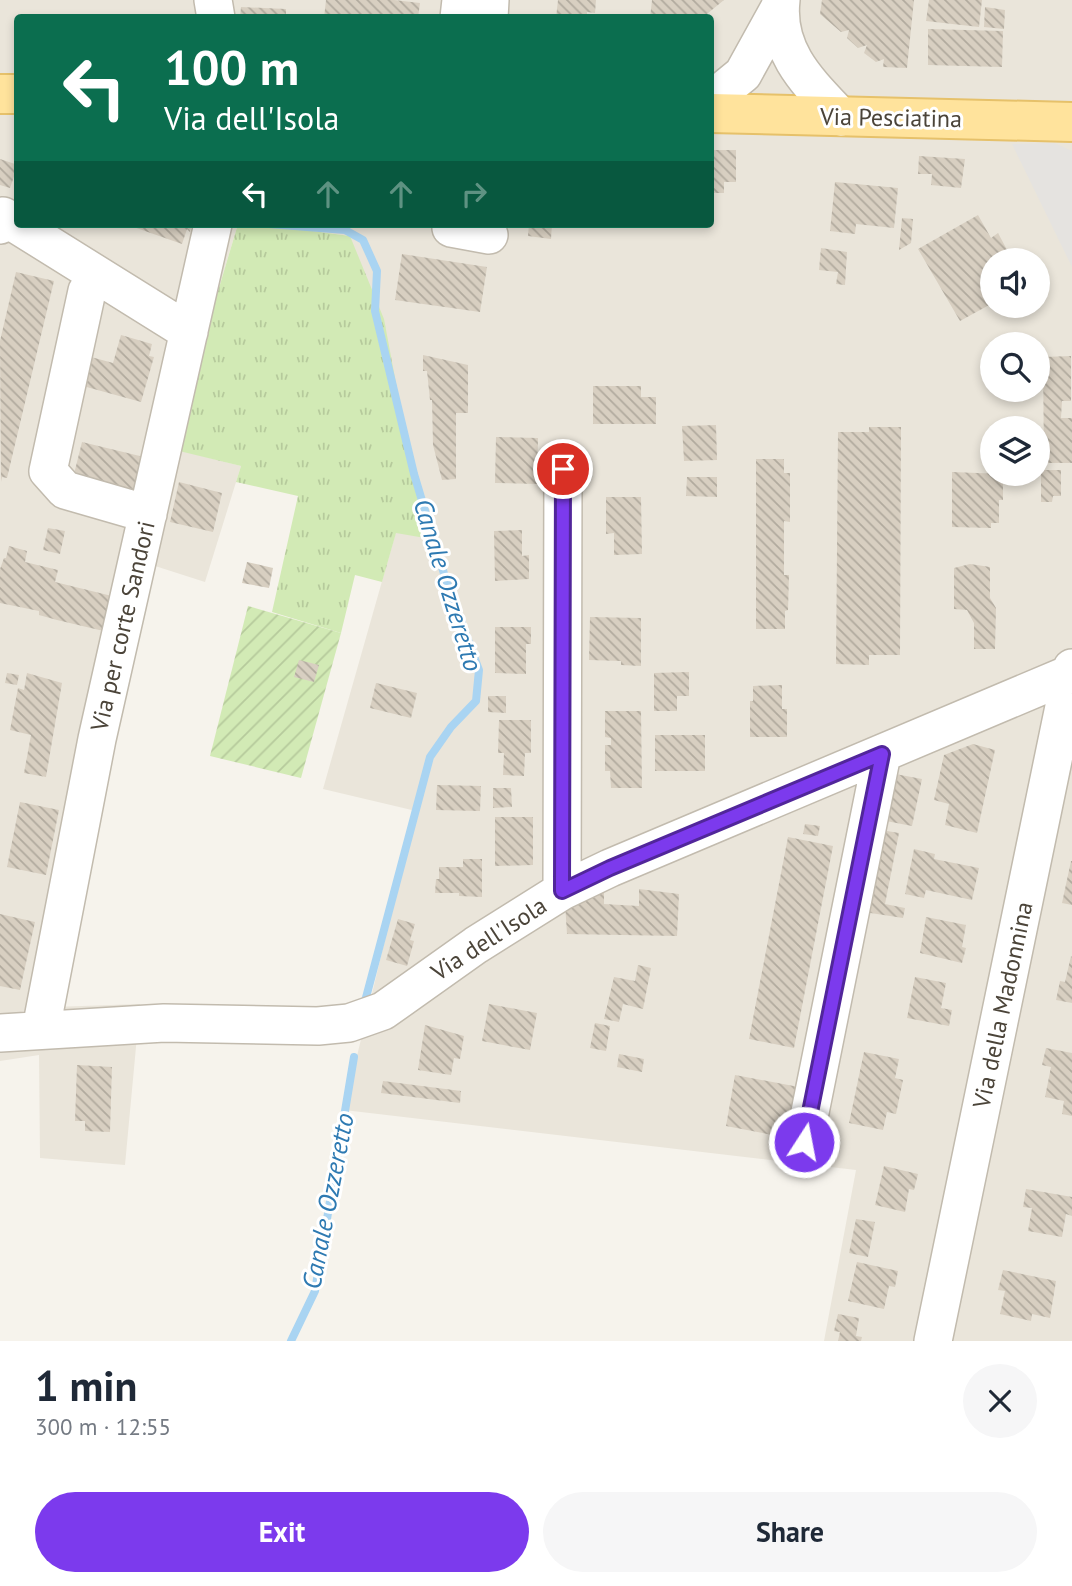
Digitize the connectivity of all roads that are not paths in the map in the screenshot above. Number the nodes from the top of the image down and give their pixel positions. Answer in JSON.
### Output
{"nodes":[{"id":1,"x":780,"y":4,"type":"edge"},
{"id":2,"x":792,"y":60,"type":"junction"},
{"id":3,"x":743,"y":74,"type":"junction"},
{"id":4,"x":714,"y":98,"type":"edge"},
{"id":5,"x":714,"y":114,"type":"edge"},
{"id":6,"x":766,"y":116,"type":"junction"},
{"id":7,"x":841,"y":117,"type":"junction"},
{"id":8,"x":1072,"y":122,"type":"edge"},
{"id":9,"x":14,"y":223,"type":"edge"},
{"id":10,"x":0,"y":225,"type":"edge"},
{"id":11,"x":22,"y":228,"type":"edge"},
{"id":12,"x":213,"y":228,"type":"edge"},
{"id":13,"x":451,"y":228,"type":"edge"},
{"id":14,"x":489,"y":235,"type":"dead end"},
{"id":15,"x":87,"y":291,"type":"dead end"},
{"id":16,"x":189,"y":332,"type":"junction"},
{"id":17,"x":563,"y":469,"type":"dead end"},
{"id":18,"x":148,"y":514,"type":"junction"},
{"id":19,"x":1072,"y":672,"type":"edge"},
{"id":20,"x":882,"y":754,"type":"junction"},
{"id":21,"x":562,"y":891,"type":"junction"},
{"id":22,"x":41,"y":1029,"type":"junction"},
{"id":23,"x":0,"y":1033,"type":"edge"},
{"id":24,"x":804,"y":1142,"type":"dead end"},
{"id":25,"x":933,"y":1341,"type":"edge"}],
"edges":[{"from":1,"to":2,"type":"street"},
{"from":1,"to":3,"type":"street"},
{"from":2,"to":6,"type":"street"},
{"from":2,"to":7,"type":"street"},
{"from":3,"to":4,"type":"street"},
{"from":3,"to":6,"type":"street"},
{"from":5,"to":6,"type":"main road","name":"Via Pesciatina"},
{"from":6,"to":7,"type":"main road","name":"Via Pesciatina"},
{"from":7,"to":8,"type":"main road","name":"Via Pesciatina"},
{"from":9,"to":10,"type":"street"},
{"from":11,"to":16,"type":"street"},
{"from":12,"to":16,"type":"street","name":"Via per corte Sandori"},
{"from":13,"to":14,"type":"street"},
{"from":15,"to":18,"type":"street"},
{"from":16,"to":18,"type":"street","name":"Via per corte Sandori"},
{"from":17,"to":21,"type":"street"},
{"from":18,"to":22,"type":"street","name":"Via per corte Sandori"},
{"from":19,"to":20,"type":"street","name":"Via dell'Isola"},
{"from":19,"to":25,"type":"street","name":"Via della Madonnina"},
{"from":20,"to":21,"type":"street","name":"Via dell'Isola"},
{"from":20,"to":24,"type":"street"},
{"from":21,"to":22,"type":"street","name":"Via dell'Isola"},
{"from":22,"to":23,"type":"street","name":"Via dell'Isola"}]}
